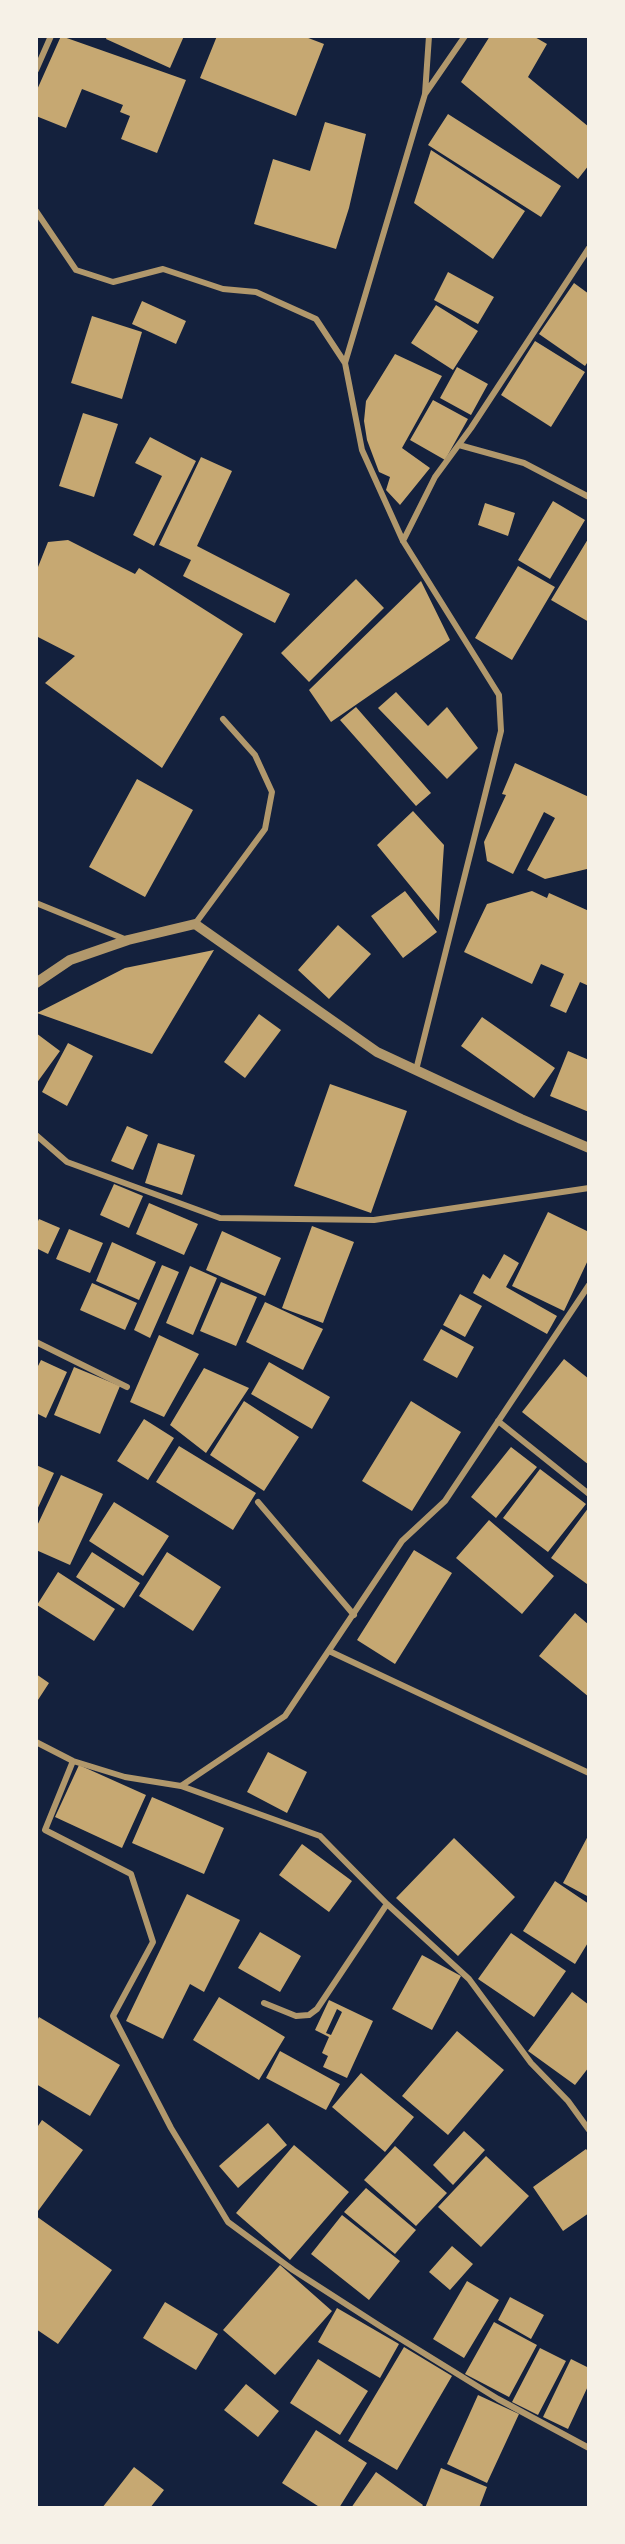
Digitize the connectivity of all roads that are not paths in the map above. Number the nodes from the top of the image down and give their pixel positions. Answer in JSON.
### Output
{"nodes":[{"id":1,"x":51,"y":36,"type":"edge"},
{"id":2,"x":429,"y":36,"type":"edge"},
{"id":3,"x":465,"y":36,"type":"edge"},
{"id":4,"x":36,"y":70,"type":"edge"},
{"id":5,"x":425,"y":94,"type":"junction"},
{"id":6,"x":36,"y":211,"type":"edge"},
{"id":7,"x":589,"y":248,"type":"edge"},
{"id":8,"x":345,"y":363,"type":"junction"},
{"id":9,"x":459,"y":445,"type":"junction"},
{"id":10,"x":589,"y":497,"type":"edge"},
{"id":11,"x":403,"y":541,"type":"junction"},
{"id":12,"x":223,"y":719,"type":"dead end"},
{"id":13,"x":36,"y":903,"type":"edge"},
{"id":14,"x":195,"y":924,"type":"junction"},
{"id":15,"x":128,"y":940,"type":"junction"},
{"id":16,"x":36,"y":983,"type":"edge"},
{"id":17,"x":416,"y":1070,"type":"junction"},
{"id":18,"x":36,"y":1135,"type":"edge"},
{"id":19,"x":589,"y":1148,"type":"edge"},
{"id":20,"x":589,"y":1188,"type":"edge"},
{"id":21,"x":588,"y":1288,"type":"edge"},
{"id":22,"x":36,"y":1342,"type":"edge"},
{"id":23,"x":127,"y":1387,"type":"dead end"},
{"id":24,"x":498,"y":1421,"type":"junction"},
{"id":25,"x":589,"y":1494,"type":"edge"},
{"id":26,"x":258,"y":1502,"type":"dead end"},
{"id":27,"x":354,"y":1615,"type":"junction"},
{"id":28,"x":329,"y":1651,"type":"junction"},
{"id":29,"x":36,"y":1742,"type":"edge"},
{"id":30,"x":73,"y":1761,"type":"junction"},
{"id":31,"x":589,"y":1773,"type":"edge"},
{"id":32,"x":181,"y":1786,"type":"junction"},
{"id":33,"x":387,"y":1904,"type":"junction"},
{"id":34,"x":264,"y":2003,"type":"dead end"},
{"id":35,"x":589,"y":2130,"type":"edge"},
{"id":36,"x":589,"y":2448,"type":"edge"}],
"edges":[{"from":1,"to":4,"type":"street"},
{"from":2,"to":5,"type":"street"},
{"from":3,"to":5,"type":"street"},
{"from":5,"to":8,"type":"street"},
{"from":6,"to":8,"type":"street"},
{"from":7,"to":9,"type":"street"},
{"from":8,"to":11,"type":"street"},
{"from":9,"to":10,"type":"street"},
{"from":9,"to":11,"type":"street"},
{"from":11,"to":17,"type":"street"},
{"from":12,"to":14,"type":"street"},
{"from":13,"to":15,"type":"street"},
{"from":14,"to":15,"type":"street"},
{"from":14,"to":17,"type":"street"},
{"from":15,"to":16,"type":"street"},
{"from":17,"to":19,"type":"street"},
{"from":18,"to":20,"type":"street"},
{"from":21,"to":24,"type":"street"},
{"from":22,"to":23,"type":"street"},
{"from":24,"to":25,"type":"street"},
{"from":24,"to":27,"type":"street"},
{"from":26,"to":27,"type":"street"},
{"from":27,"to":28,"type":"street"},
{"from":28,"to":31,"type":"street"},
{"from":28,"to":32,"type":"street"},
{"from":29,"to":30,"type":"street"},
{"from":30,"to":32,"type":"street"},
{"from":30,"to":36,"type":"street"},
{"from":32,"to":33,"type":"street"},
{"from":33,"to":34,"type":"street"},
{"from":33,"to":35,"type":"street"}]}
